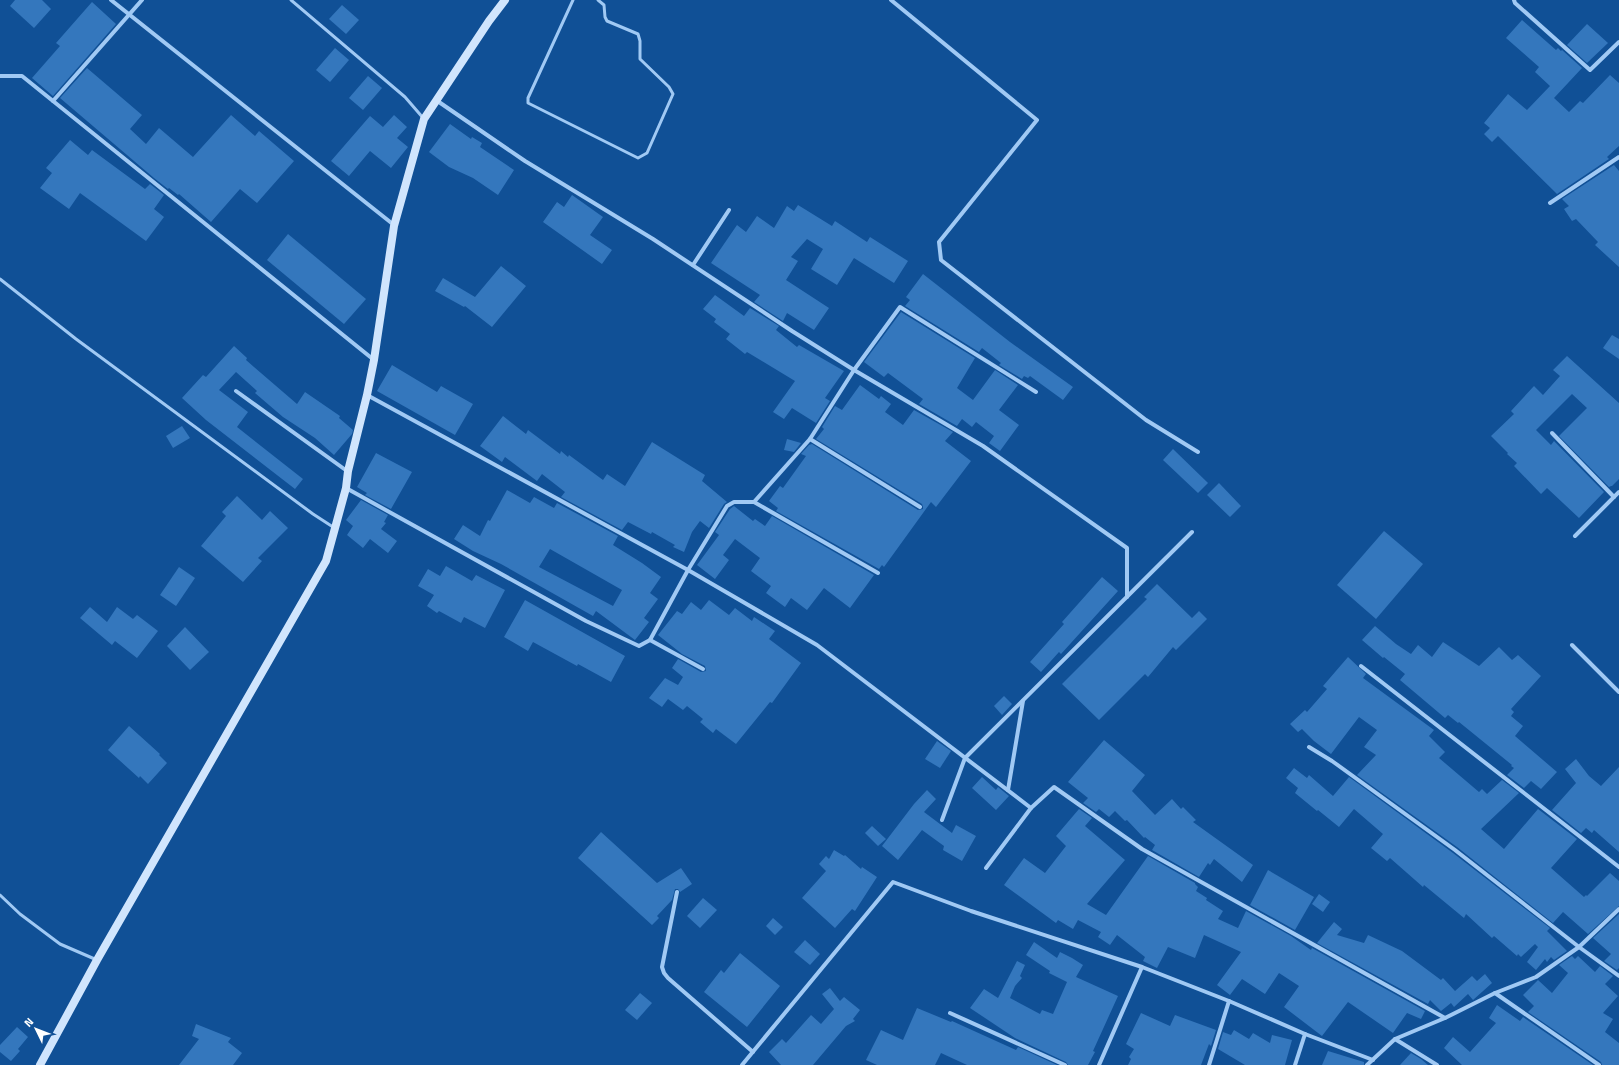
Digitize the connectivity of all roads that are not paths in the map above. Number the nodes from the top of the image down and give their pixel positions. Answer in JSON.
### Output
{"nodes":[{"id":1,"x":111,"y":0,"type":"edge"},
{"id":2,"x":142,"y":0,"type":"edge"},
{"id":3,"x":291,"y":0,"type":"edge"},
{"id":4,"x":505,"y":0,"type":"edge"},
{"id":5,"x":573,"y":0,"type":"edge"},
{"id":6,"x":598,"y":0,"type":"edge"},
{"id":7,"x":890,"y":0,"type":"edge"},
{"id":8,"x":1514,"y":0,"type":"edge"},
{"id":9,"x":130,"y":14,"type":"junction"},
{"id":10,"x":1619,"y":42,"type":"edge"},
{"id":11,"x":0,"y":76,"type":"edge"},
{"id":12,"x":435,"y":100,"type":"junction"},
{"id":13,"x":53,"y":101,"type":"junction"},
{"id":14,"x":424,"y":119,"type":"junction"},
{"id":15,"x":1619,"y":157,"type":"edge"},
{"id":16,"x":1550,"y":203,"type":"dead end"},
{"id":17,"x":729,"y":210,"type":"dead end"},
{"id":18,"x":394,"y":226,"type":"junction"},
{"id":19,"x":693,"y":265,"type":"junction"},
{"id":20,"x":0,"y":279,"type":"edge"},
{"id":21,"x":374,"y":360,"type":"junction"},
{"id":22,"x":854,"y":370,"type":"junction"},
{"id":23,"x":236,"y":391,"type":"dead end"},
{"id":24,"x":1036,"y":392,"type":"dead end"},
{"id":25,"x":367,"y":395,"type":"junction"},
{"id":26,"x":1552,"y":433,"type":"dead end"},
{"id":27,"x":810,"y":439,"type":"junction"},
{"id":28,"x":1198,"y":452,"type":"dead end"},
{"id":29,"x":348,"y":471,"type":"junction"},
{"id":30,"x":346,"y":488,"type":"junction"},
{"id":31,"x":1619,"y":492,"type":"edge"},
{"id":32,"x":1614,"y":497,"type":"junction"},
{"id":33,"x":754,"y":502,"type":"junction"},
{"id":34,"x":920,"y":507,"type":"dead end"},
{"id":35,"x":335,"y":528,"type":"junction"},
{"id":36,"x":1192,"y":532,"type":"dead end"},
{"id":37,"x":1575,"y":536,"type":"dead end"},
{"id":38,"x":688,"y":570,"type":"junction"},
{"id":39,"x":878,"y":573,"type":"dead end"},
{"id":40,"x":1127,"y":597,"type":"junction"},
{"id":41,"x":650,"y":640,"type":"junction"},
{"id":42,"x":1572,"y":645,"type":"dead end"},
{"id":43,"x":1361,"y":666,"type":"dead end"},
{"id":44,"x":702,"y":669,"type":"dead end"},
{"id":45,"x":1619,"y":692,"type":"edge"},
{"id":46,"x":1024,"y":699,"type":"junction"},
{"id":47,"x":1310,"y":747,"type":"dead end"},
{"id":48,"x":965,"y":758,"type":"junction"},
{"id":49,"x":1008,"y":790,"type":"junction"},
{"id":50,"x":1031,"y":808,"type":"junction"},
{"id":51,"x":942,"y":820,"type":"dead end"},
{"id":52,"x":1619,"y":867,"type":"edge"},
{"id":53,"x":986,"y":868,"type":"dead end"},
{"id":54,"x":677,"y":892,"type":"dead end"},
{"id":55,"x":0,"y":895,"type":"edge"},
{"id":56,"x":1619,"y":909,"type":"edge"},
{"id":57,"x":1579,"y":947,"type":"junction"},
{"id":58,"x":97,"y":960,"type":"junction"},
{"id":59,"x":1142,"y":966,"type":"junction"},
{"id":60,"x":1619,"y":976,"type":"edge"},
{"id":61,"x":1495,"y":993,"type":"junction"},
{"id":62,"x":1229,"y":1001,"type":"junction"},
{"id":63,"x":950,"y":1013,"type":"dead end"},
{"id":64,"x":1445,"y":1018,"type":"junction"},
{"id":65,"x":1305,"y":1034,"type":"junction"},
{"id":66,"x":1395,"y":1039,"type":"junction"},
{"id":67,"x":753,"y":1052,"type":"junction"},
{"id":68,"x":1373,"y":1060,"type":"junction"},
{"id":69,"x":40,"y":1065,"type":"edge"},
{"id":70,"x":742,"y":1065,"type":"edge"},
{"id":71,"x":1065,"y":1065,"type":"edge"},
{"id":72,"x":1099,"y":1065,"type":"edge"},
{"id":73,"x":1209,"y":1065,"type":"edge"},
{"id":74,"x":1295,"y":1065,"type":"edge"},
{"id":75,"x":1367,"y":1065,"type":"edge"},
{"id":76,"x":1438,"y":1065,"type":"edge"},
{"id":77,"x":1599,"y":1065,"type":"edge"}],
"edges":[{"from":1,"to":9,"type":"street"},
{"from":2,"to":9,"type":"street"},
{"from":3,"to":14,"type":"lane"},
{"from":4,"to":12,"type":"street"},
{"from":5,"to":6,"type":"lane"},
{"from":7,"to":28,"type":"street"},
{"from":8,"to":10,"type":"street"},
{"from":9,"to":13,"type":"street"},
{"from":9,"to":18,"type":"street"},
{"from":11,"to":13,"type":"street"},
{"from":12,"to":14,"type":"street"},
{"from":12,"to":19,"type":"street"},
{"from":13,"to":21,"type":"street"},
{"from":14,"to":18,"type":"street"},
{"from":15,"to":16,"type":"street"},
{"from":17,"to":19,"type":"street"},
{"from":18,"to":21,"type":"street"},
{"from":19,"to":22,"type":"street"},
{"from":20,"to":35,"type":"lane"},
{"from":21,"to":25,"type":"street"},
{"from":22,"to":24,"type":"street"},
{"from":22,"to":27,"type":"street"},
{"from":22,"to":40,"type":"street"},
{"from":23,"to":29,"type":"street"},
{"from":25,"to":29,"type":"street"},
{"from":25,"to":38,"type":"street"},
{"from":26,"to":32,"type":"street"},
{"from":27,"to":33,"type":"street"},
{"from":27,"to":34,"type":"street"},
{"from":29,"to":30,"type":"street"},
{"from":30,"to":35,"type":"street"},
{"from":30,"to":41,"type":"street"},
{"from":31,"to":32,"type":"street"},
{"from":32,"to":37,"type":"street"},
{"from":33,"to":38,"type":"street"},
{"from":33,"to":39,"type":"street"},
{"from":35,"to":58,"type":"street"},
{"from":36,"to":40,"type":"street"},
{"from":38,"to":41,"type":"street"},
{"from":38,"to":48,"type":"street"},
{"from":40,"to":46,"type":"street"},
{"from":41,"to":44,"type":"street"},
{"from":42,"to":45,"type":"street"},
{"from":43,"to":52,"type":"street"},
{"from":46,"to":48,"type":"street"},
{"from":46,"to":49,"type":"street"},
{"from":47,"to":57,"type":"street"},
{"from":48,"to":49,"type":"street"},
{"from":48,"to":51,"type":"street"},
{"from":49,"to":50,"type":"street"},
{"from":50,"to":53,"type":"street"},
{"from":50,"to":64,"type":"street"},
{"from":54,"to":67,"type":"street"},
{"from":55,"to":58,"type":"lane"},
{"from":56,"to":57,"type":"street"},
{"from":57,"to":60,"type":"street"},
{"from":57,"to":61,"type":"street"},
{"from":58,"to":69,"type":"street"},
{"from":59,"to":62,"type":"street"},
{"from":59,"to":67,"type":"street"},
{"from":59,"to":72,"type":"street"},
{"from":61,"to":64,"type":"street"},
{"from":61,"to":77,"type":"street"},
{"from":62,"to":65,"type":"street"},
{"from":62,"to":73,"type":"street"},
{"from":63,"to":71,"type":"street"},
{"from":64,"to":66,"type":"street"},
{"from":65,"to":68,"type":"street"},
{"from":65,"to":74,"type":"street"},
{"from":66,"to":68,"type":"street"},
{"from":66,"to":76,"type":"street"},
{"from":67,"to":70,"type":"street"},
{"from":68,"to":75,"type":"street"}]}
